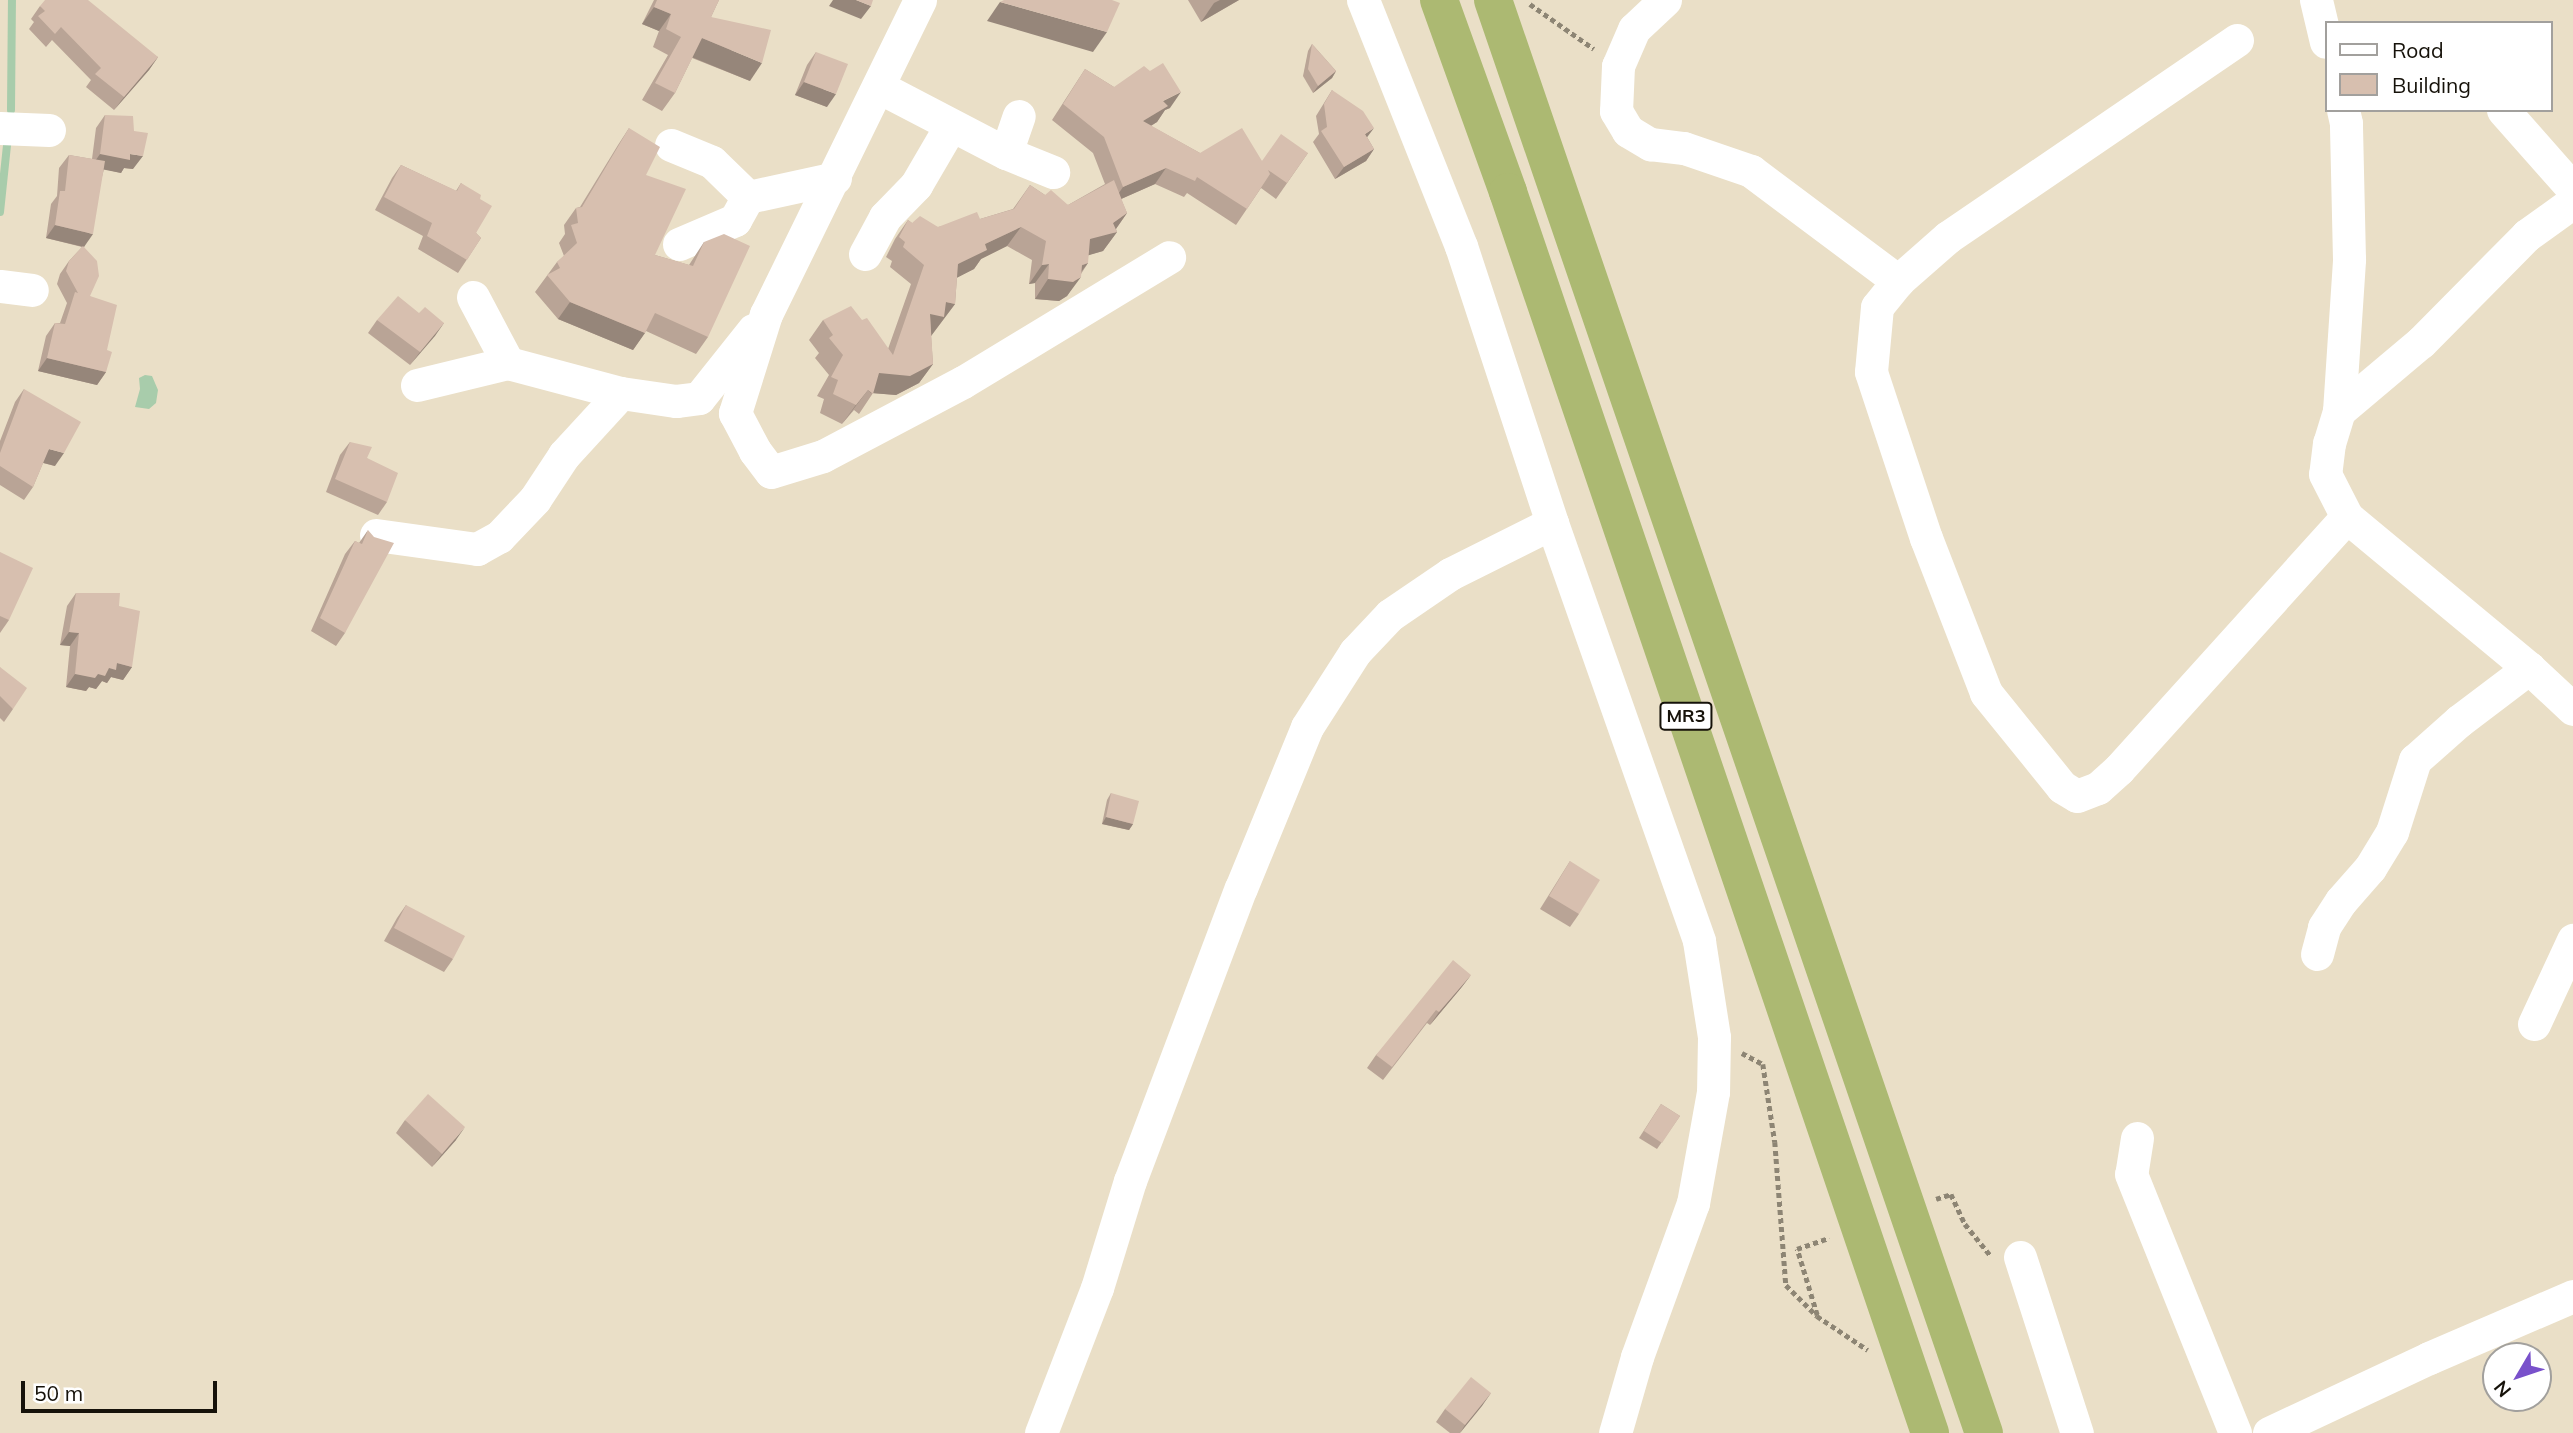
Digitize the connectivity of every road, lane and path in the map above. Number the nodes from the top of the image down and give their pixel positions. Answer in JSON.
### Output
{"nodes":[{"id":1,"x":920,"y":0,"type":"edge"},
{"id":2,"x":1363,"y":0,"type":"edge"},
{"id":3,"x":1439,"y":0,"type":"edge"},
{"id":4,"x":1493,"y":0,"type":"edge"},
{"id":5,"x":1523,"y":0,"type":"edge"},
{"id":6,"x":1665,"y":0,"type":"edge"},
{"id":7,"x":2316,"y":0,"type":"edge"},
{"id":8,"x":2324,"y":34,"type":"edge"},
{"id":9,"x":2237,"y":40,"type":"dead end"},
{"id":10,"x":1618,"y":66,"type":"junction"},
{"id":11,"x":879,"y":87,"type":"junction"},
{"id":12,"x":2343,"y":112,"type":"edge"},
{"id":13,"x":2504,"y":112,"type":"edge"},
{"id":14,"x":1019,"y":116,"type":"dead end"},
{"id":15,"x":951,"y":125,"type":"junction"},
{"id":16,"x":0,"y":128,"type":"edge"},
{"id":17,"x":49,"y":130,"type":"dead end"},
{"id":18,"x":671,"y":145,"type":"dead end"},
{"id":19,"x":1006,"y":153,"type":"junction"},
{"id":20,"x":1053,"y":173,"type":"dead end"},
{"id":21,"x":835,"y":178,"type":"junction"},
{"id":22,"x":2573,"y":189,"type":"edge"},
{"id":23,"x":748,"y":197,"type":"junction"},
{"id":24,"x":2573,"y":202,"type":"edge"},
{"id":25,"x":679,"y":244,"type":"dead end"},
{"id":26,"x":865,"y":254,"type":"dead end"},
{"id":27,"x":1169,"y":257,"type":"dead end"},
{"id":28,"x":1898,"y":281,"type":"junction"},
{"id":29,"x":472,"y":297,"type":"dead end"},
{"id":30,"x":766,"y":314,"type":"junction"},
{"id":31,"x":508,"y":363,"type":"junction"},
{"id":32,"x":417,"y":385,"type":"dead end"},
{"id":33,"x":621,"y":393,"type":"junction"},
{"id":34,"x":2339,"y":411,"type":"junction"},
{"id":35,"x":2347,"y":517,"type":"junction"},
{"id":36,"x":1552,"y":523,"type":"junction"},
{"id":37,"x":376,"y":535,"type":"edge"},
{"id":38,"x":2529,"y":668,"type":"junction"},
{"id":39,"x":2573,"y":709,"type":"edge"},
{"id":40,"x":2573,"y":940,"type":"edge"},
{"id":41,"x":2317,"y":954,"type":"dead end"},
{"id":42,"x":2534,"y":1024,"type":"dead end"},
{"id":43,"x":1714,"y":1037,"type":"junction"},
{"id":44,"x":2137,"y":1138,"type":"dead end"},
{"id":45,"x":1951,"y":1194,"type":"dead end"},
{"id":46,"x":1965,"y":1224,"type":"dead end"},
{"id":47,"x":1797,"y":1249,"type":"dead end"},
{"id":48,"x":2020,"y":1257,"type":"dead end"},
{"id":49,"x":2573,"y":1296,"type":"edge"},
{"id":50,"x":1817,"y":1316,"type":"junction"},
{"id":51,"x":1910,"y":1378,"type":"junction"},
{"id":52,"x":1041,"y":1433,"type":"edge"},
{"id":53,"x":1615,"y":1433,"type":"edge"},
{"id":54,"x":1930,"y":1433,"type":"edge"},
{"id":55,"x":1984,"y":1433,"type":"edge"},
{"id":56,"x":2077,"y":1433,"type":"edge"},
{"id":57,"x":2235,"y":1433,"type":"edge"},
{"id":58,"x":2269,"y":1433,"type":"edge"}],
"edges":[{"from":1,"to":11,"type":"street"},
{"from":2,"to":36,"type":"street"},
{"from":3,"to":51,"type":"highway","number":"MR3"},
{"from":4,"to":55,"type":"highway","number":"MR3"},
{"from":5,"to":10,"type":"path"},
{"from":6,"to":10,"type":"street"},
{"from":7,"to":8,"type":"street"},
{"from":9,"to":28,"type":"street"},
{"from":10,"to":28,"type":"street"},
{"from":11,"to":15,"type":"street"},
{"from":11,"to":21,"type":"street"},
{"from":12,"to":34,"type":"street"},
{"from":13,"to":22,"type":"street"},
{"from":14,"to":19,"type":"street"},
{"from":15,"to":19,"type":"street"},
{"from":15,"to":26,"type":"street"},
{"from":16,"to":17,"type":"street"},
{"from":18,"to":23,"type":"street"},
{"from":19,"to":20,"type":"street"},
{"from":21,"to":23,"type":"street"},
{"from":21,"to":30,"type":"street"},
{"from":23,"to":25,"type":"street"},
{"from":24,"to":34,"type":"street"},
{"from":27,"to":30,"type":"street"},
{"from":28,"to":35,"type":"street"},
{"from":29,"to":31,"type":"street"},
{"from":30,"to":33,"type":"street"},
{"from":31,"to":32,"type":"street"},
{"from":31,"to":33,"type":"street"},
{"from":33,"to":37,"type":"street"},
{"from":34,"to":35,"type":"street"},
{"from":35,"to":38,"type":"street"},
{"from":36,"to":43,"type":"street"},
{"from":36,"to":52,"type":"street"},
{"from":38,"to":39,"type":"street"},
{"from":38,"to":41,"type":"street"},
{"from":40,"to":42,"type":"street"},
{"from":43,"to":50,"type":"path"},
{"from":43,"to":53,"type":"street"},
{"from":44,"to":57,"type":"street"},
{"from":45,"to":46,"type":"path"},
{"from":47,"to":50,"type":"path"},
{"from":48,"to":56,"type":"street"},
{"from":49,"to":58,"type":"street"},
{"from":50,"to":51,"type":"path"},
{"from":51,"to":54,"type":"highway","number":"MR3"}]}
